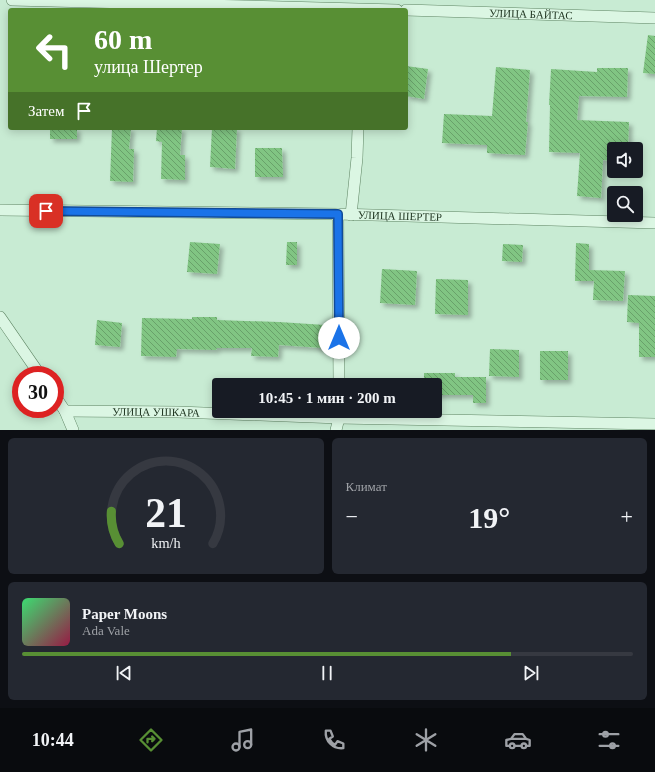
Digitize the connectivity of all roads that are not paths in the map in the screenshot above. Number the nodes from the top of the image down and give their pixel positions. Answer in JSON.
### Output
{"nodes":[{"id":1,"x":12,"y":0,"type":"edge"},
{"id":2,"x":320,"y":8,"type":"edge"},
{"id":3,"x":408,"y":10,"type":"edge"},
{"id":4,"x":655,"y":18,"type":"edge"},
{"id":5,"x":358,"y":130,"type":"edge"},
{"id":6,"x":0,"y":210,"type":"edge"},
{"id":7,"x":338,"y":214,"type":"junction"},
{"id":8,"x":351,"y":215,"type":"junction"},
{"id":9,"x":655,"y":223,"type":"edge"},
{"id":10,"x":0,"y":317,"type":"edge"},
{"id":11,"x":34,"y":366,"type":"edge"},
{"id":12,"x":339,"y":378,"type":"edge"},
{"id":13,"x":65,"y":411,"type":"joint"},
{"id":14,"x":212,"y":412,"type":"edge"},
{"id":15,"x":442,"y":417,"type":"edge"},
{"id":16,"x":338,"y":418,"type":"edge"},
{"id":17,"x":655,"y":424,"type":"edge"},
{"id":18,"x":73,"y":430,"type":"edge"},
{"id":19,"x":336,"y":430,"type":"edge"}],
"edges":[{"from":1,"to":2,"type":"street"},
{"from":3,"to":4,"type":"street","name":"УЛИЦА БАЙТАС"},
{"from":5,"to":8,"type":"street"},
{"from":6,"to":7,"type":"street","name":"УЛИЦА ШЕРТЕР"},
{"from":7,"to":8,"type":"street","name":"УЛИЦА ШЕРТЕР"},
{"from":7,"to":12,"type":"street"},
{"from":8,"to":9,"type":"street","name":"УЛИЦА ШЕРТЕР"},
{"from":10,"to":11,"type":"street"},
{"from":13,"to":14,"type":"street","name":"УЛИЦА УШКАРА"},
{"from":13,"to":18,"type":"street"},
{"from":15,"to":17,"type":"street","name":"УЛИЦА УШКАРА"},
{"from":16,"to":19,"type":"street"}]}
